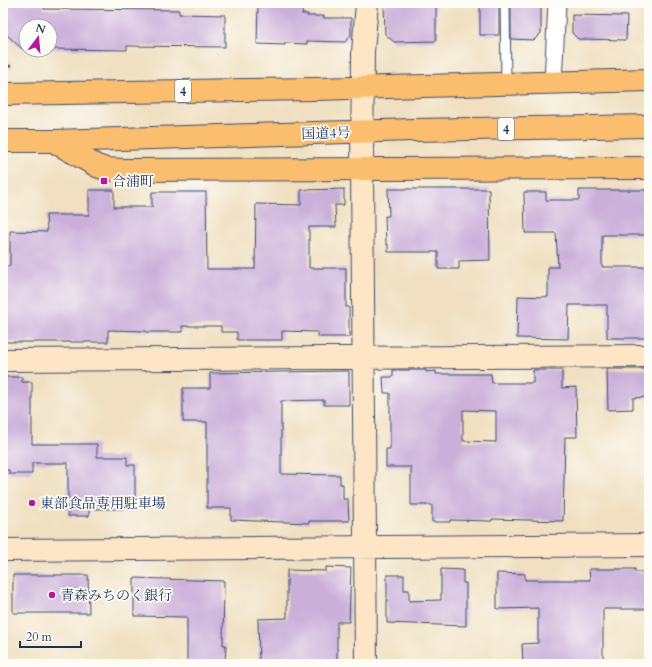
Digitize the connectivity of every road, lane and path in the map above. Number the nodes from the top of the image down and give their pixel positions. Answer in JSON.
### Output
{"nodes":[{"id":1,"x":367,"y":3,"type":"edge"},
{"id":2,"x":505,"y":3,"type":"edge"},
{"id":3,"x":557,"y":3,"type":"edge"},
{"id":4,"x":12,"y":64,"type":"dead end"},
{"id":5,"x":3,"y":69,"type":"edge"},
{"id":6,"x":649,"y":80,"type":"edge"},
{"id":7,"x":553,"y":82,"type":"junction"},
{"id":8,"x":506,"y":83,"type":"junction"},
{"id":9,"x":363,"y":88,"type":"junction"},
{"id":10,"x":3,"y":94,"type":"edge"},
{"id":11,"x":649,"y":126,"type":"edge"},
{"id":12,"x":362,"y":132,"type":"junction"},
{"id":13,"x":3,"y":141,"type":"edge"},
{"id":14,"x":53,"y":141,"type":"junction"},
{"id":15,"x":649,"y":168,"type":"edge"},
{"id":16,"x":362,"y":169,"type":"junction"},
{"id":17,"x":649,"y":356,"type":"edge"},
{"id":18,"x":364,"y":359,"type":"junction"},
{"id":19,"x":3,"y":360,"type":"edge"},
{"id":20,"x":649,"y":545,"type":"edge"},
{"id":21,"x":366,"y":548,"type":"junction"},
{"id":22,"x":3,"y":550,"type":"edge"},
{"id":23,"x":366,"y":664,"type":"edge"}],
"edges":[{"from":1,"to":9,"type":"street"},
{"from":2,"to":8,"type":"lane"},
{"from":3,"to":7,"type":"street"},
{"from":4,"to":5,"type":"path"},
{"from":6,"to":7,"type":"highway","number":"4"},
{"from":7,"to":8,"type":"highway","number":"4"},
{"from":8,"to":9,"type":"highway","number":"4"},
{"from":9,"to":10,"type":"highway","number":"4"},
{"from":9,"to":12,"type":"street"},
{"from":11,"to":12,"type":"highway","name":"国道4号","number":"4"},
{"from":12,"to":14,"type":"highway","name":"国道4号","number":"4"},
{"from":12,"to":16,"type":"street"},
{"from":13,"to":14,"type":"highway","name":"国道4号","number":"4"},
{"from":14,"to":16,"type":"highway"},
{"from":15,"to":16,"type":"highway"},
{"from":16,"to":18,"type":"street"},
{"from":17,"to":18,"type":"street"},
{"from":18,"to":19,"type":"street"},
{"from":18,"to":21,"type":"street"},
{"from":20,"to":21,"type":"street"},
{"from":21,"to":22,"type":"street"},
{"from":21,"to":23,"type":"street"}]}
